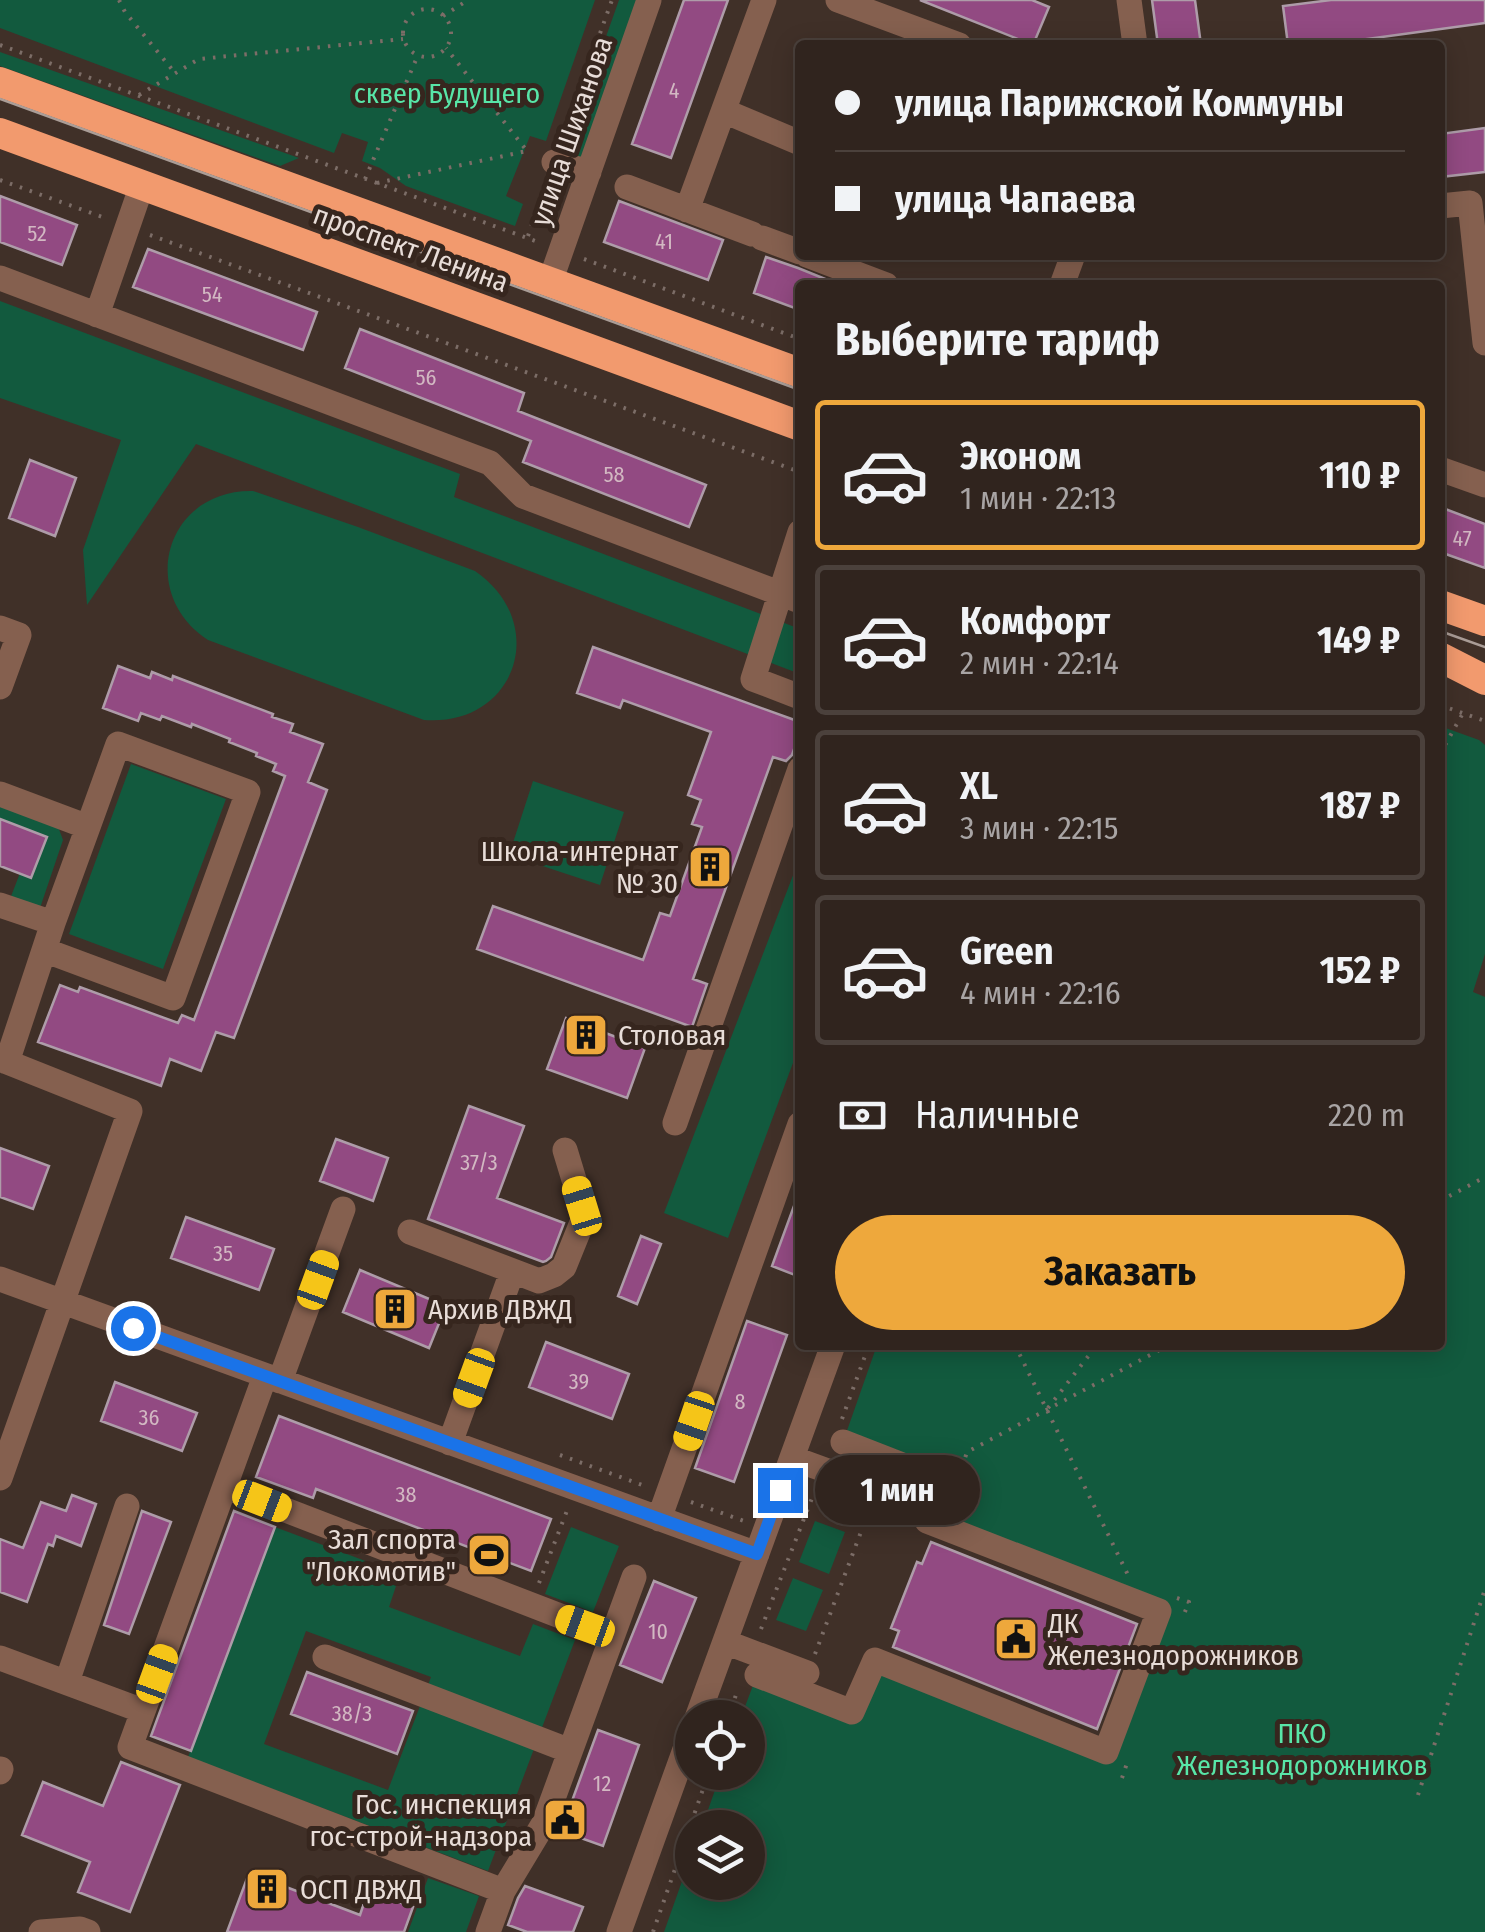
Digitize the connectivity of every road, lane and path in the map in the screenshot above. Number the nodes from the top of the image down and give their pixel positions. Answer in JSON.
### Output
{"nodes":[{"id":1,"x":119,"y":0,"type":"edge"},
{"id":2,"x":431,"y":0,"type":"edge"},
{"id":3,"x":468,"y":0,"type":"edge"},
{"id":4,"x":612,"y":0,"type":"edge"},
{"id":5,"x":649,"y":0,"type":"edge"},
{"id":6,"x":764,"y":0,"type":"edge"},
{"id":7,"x":838,"y":0,"type":"edge"},
{"id":8,"x":1129,"y":0,"type":"edge"},
{"id":9,"x":431,"y":9,"type":"junction"},
{"id":10,"x":443,"y":16,"type":"junction"},
{"id":11,"x":403,"y":39,"type":"junction"},
{"id":12,"x":946,"y":40,"type":"edge"},
{"id":13,"x":1134,"y":40,"type":"edge"},
{"id":14,"x":0,"y":45,"type":"edge"},
{"id":15,"x":446,"y":48,"type":"junction"},
{"id":16,"x":418,"y":55,"type":"junction"},
{"id":17,"x":175,"y":73,"type":"junction"},
{"id":18,"x":0,"y":82,"type":"edge"},
{"id":19,"x":137,"y":96,"type":"junction"},
{"id":20,"x":724,"y":111,"type":"junction"},
{"id":21,"x":0,"y":133,"type":"edge"},
{"id":22,"x":158,"y":140,"type":"junction"},
{"id":23,"x":795,"y":141,"type":"edge"},
{"id":24,"x":554,"y":162,"type":"junction"},
{"id":25,"x":589,"y":172,"type":"junction"},
{"id":26,"x":365,"y":179,"type":"junction"},
{"id":27,"x":0,"y":180,"type":"edge"},
{"id":28,"x":375,"y":183,"type":"junction"},
{"id":29,"x":142,"y":185,"type":"junction"},
{"id":30,"x":626,"y":186,"type":"dead end"},
{"id":31,"x":1478,"y":202,"type":"edge"},
{"id":32,"x":1445,"y":205,"type":"edge"},
{"id":33,"x":687,"y":210,"type":"junction"},
{"id":34,"x":128,"y":226,"type":"junction"},
{"id":35,"x":527,"y":238,"type":"junction"},
{"id":36,"x":561,"y":250,"type":"junction"},
{"id":37,"x":795,"y":250,"type":"edge"},
{"id":38,"x":820,"y":260,"type":"edge"},
{"id":39,"x":0,"y":278,"type":"edge"},
{"id":40,"x":873,"y":280,"type":"edge"},
{"id":41,"x":550,"y":282,"type":"junction"},
{"id":42,"x":97,"y":315,"type":"junction"},
{"id":43,"x":795,"y":336,"type":"edge"},
{"id":44,"x":1485,"y":343,"type":"edge"},
{"id":45,"x":795,"y":371,"type":"edge"},
{"id":46,"x":795,"y":424,"type":"edge"},
{"id":47,"x":795,"y":470,"type":"edge"},
{"id":48,"x":1445,"y":471,"type":"edge"},
{"id":49,"x":1485,"y":485,"type":"edge"},
{"id":50,"x":795,"y":565,"type":"edge"},
{"id":51,"x":790,"y":598,"type":"edge"},
{"id":52,"x":1445,"y":607,"type":"edge"},
{"id":53,"x":1485,"y":621,"type":"edge"},
{"id":54,"x":0,"y":628,"type":"edge"},
{"id":55,"x":1445,"y":659,"type":"edge"},
{"id":56,"x":1485,"y":680,"type":"edge"},
{"id":57,"x":0,"y":687,"type":"edge"},
{"id":58,"x":795,"y":696,"type":"edge"},
{"id":59,"x":1445,"y":707,"type":"edge"},
{"id":60,"x":1463,"y":713,"type":"junction"},
{"id":61,"x":1485,"y":721,"type":"edge"},
{"id":62,"x":1445,"y":745,"type":"edge"},
{"id":63,"x":795,"y":783,"type":"edge"},
{"id":64,"x":0,"y":794,"type":"edge"},
{"id":65,"x":88,"y":827,"type":"junction"},
{"id":66,"x":0,"y":905,"type":"edge"},
{"id":67,"x":53,"y":923,"type":"junction"},
{"id":68,"x":44,"y":950,"type":"junction"},
{"id":69,"x":4,"y":1061,"type":"edge"},
{"id":70,"x":675,"y":1123,"type":"dead end"},
{"id":71,"x":795,"y":1141,"type":"edge"},
{"id":72,"x":565,"y":1150,"type":"dead end"},
{"id":73,"x":1485,"y":1178,"type":"edge"},
{"id":74,"x":1445,"y":1198,"type":"edge"},
{"id":75,"x":343,"y":1209,"type":"dead end"},
{"id":76,"x":410,"y":1232,"type":"dead end"},
{"id":77,"x":512,"y":1272,"type":"junction"},
{"id":78,"x":0,"y":1279,"type":"edge"},
{"id":79,"x":62,"y":1302,"type":"junction"},
{"id":80,"x":831,"y":1350,"type":"edge"},
{"id":81,"x":867,"y":1350,"type":"edge"},
{"id":82,"x":1017,"y":1350,"type":"edge"},
{"id":83,"x":1093,"y":1350,"type":"edge"},
{"id":84,"x":1160,"y":1350,"type":"edge"},
{"id":85,"x":273,"y":1378,"type":"junction"},
{"id":86,"x":1046,"y":1410,"type":"junction"},
{"id":87,"x":842,"y":1431,"type":"joint"},
{"id":88,"x":450,"y":1442,"type":"junction"},
{"id":89,"x":792,"y":1458,"type":"junction"},
{"id":90,"x":822,"y":1470,"type":"junction"},
{"id":91,"x":0,"y":1478,"type":"edge"},
{"id":92,"x":957,"y":1480,"type":"dead end"},
{"id":93,"x":226,"y":1487,"type":"junction"},
{"id":94,"x":878,"y":1489,"type":"joint"},
{"id":95,"x":128,"y":1506,"type":"dead end"},
{"id":96,"x":568,"y":1508,"type":"dead end"},
{"id":97,"x":659,"y":1519,"type":"junction"},
{"id":98,"x":757,"y":1554,"type":"junction"},
{"id":99,"x":634,"y":1577,"type":"dead end"},
{"id":100,"x":1130,"y":1580,"type":"dead end"},
{"id":101,"x":1485,"y":1589,"type":"edge"},
{"id":102,"x":530,"y":1605,"type":"junction"},
{"id":103,"x":612,"y":1636,"type":"junction"},
{"id":104,"x":725,"y":1642,"type":"junction"},
{"id":105,"x":325,"y":1656,"type":"dead end"},
{"id":106,"x":0,"y":1658,"type":"edge"},
{"id":107,"x":754,"y":1663,"type":"junction"},
{"id":108,"x":807,"y":1673,"type":"joint"},
{"id":109,"x":66,"y":1682,"type":"junction"},
{"id":110,"x":704,"y":1700,"type":"edge"},
{"id":111,"x":737,"y":1700,"type":"edge"},
{"id":112,"x":144,"y":1712,"type":"junction"},
{"id":113,"x":570,"y":1751,"type":"junction"},
{"id":114,"x":675,"y":1776,"type":"edge"},
{"id":115,"x":703,"y":1790,"type":"edge"},
{"id":116,"x":1418,"y":1795,"type":"dead end"},
{"id":117,"x":503,"y":1891,"type":"junction"},
{"id":118,"x":41,"y":1932,"type":"edge"},
{"id":119,"x":88,"y":1932,"type":"edge"},
{"id":120,"x":488,"y":1932,"type":"edge"},
{"id":121,"x":618,"y":1932,"type":"edge"},
{"id":122,"x":653,"y":1932,"type":"edge"}],
"edges":[{"from":1,"to":17,"type":"path"},
{"from":2,"to":9,"type":"path"},
{"from":3,"to":10,"type":"path"},
{"from":4,"to":24,"type":"path"},
{"from":5,"to":25,"type":"street","name":"улица Шиханова"},
{"from":6,"to":20,"type":"street"},
{"from":7,"to":12,"type":"street"},
{"from":8,"to":13,"type":"street"},
{"from":9,"to":10,"type":"path"},
{"from":9,"to":11,"type":"path"},
{"from":10,"to":15,"type":"path"},
{"from":11,"to":16,"type":"path"},
{"from":11,"to":17,"type":"path"},
{"from":14,"to":19,"type":"path"},
{"from":15,"to":16,"type":"path"},
{"from":15,"to":28,"type":"path"},
{"from":16,"to":26,"type":"path"},
{"from":17,"to":19,"type":"path"},
{"from":18,"to":22,"type":"highway","name":"проспект Ленина"},
{"from":19,"to":26,"type":"path"},
{"from":20,"to":23,"type":"street"},
{"from":20,"to":33,"type":"street"},
{"from":21,"to":29,"type":"highway","name":"проспект Ленина"},
{"from":22,"to":29,"type":"highway"},
{"from":22,"to":41,"type":"highway","name":"проспект Ленина"},
{"from":24,"to":25,"type":"street"},
{"from":24,"to":35,"type":"path"},
{"from":25,"to":36,"type":"street","name":"улица Шиханова"},
{"from":26,"to":28,"type":"path"},
{"from":27,"to":34,"type":"path"},
{"from":28,"to":35,"type":"path"},
{"from":29,"to":34,"type":"street"},
{"from":29,"to":46,"type":"highway","name":"проспект Ленина"},
{"from":30,"to":33,"type":"street"},
{"from":31,"to":32,"type":"street"},
{"from":31,"to":44,"type":"street"},
{"from":33,"to":37,"type":"street"},
{"from":34,"to":42,"type":"street"},
{"from":34,"to":47,"type":"path"},
{"from":35,"to":36,"type":"path"},
{"from":36,"to":41,"type":"street","name":"улица Шиханова"},
{"from":36,"to":43,"type":"path"},
{"from":38,"to":40,"type":"street"},
{"from":39,"to":42,"type":"street"},
{"from":41,"to":45,"type":"highway","name":"проспект Ленина"},
{"from":42,"to":51,"type":"street"},
{"from":48,"to":49,"type":"street"},
{"from":50,"to":51,"type":"street"},
{"from":51,"to":58,"type":"street"},
{"from":52,"to":53,"type":"highway"},
{"from":54,"to":57,"type":"street"},
{"from":55,"to":56,"type":"highway"},
{"from":59,"to":60,"type":"path"},
{"from":60,"to":61,"type":"path"},
{"from":60,"to":62,"type":"path"},
{"from":63,"to":70,"type":"street"},
{"from":64,"to":65,"type":"street"},
{"from":65,"to":67,"type":"street"},
{"from":65,"to":68,"type":"street"},
{"from":66,"to":67,"type":"street"},
{"from":67,"to":68,"type":"street"},
{"from":68,"to":69,"type":"street"},
{"from":69,"to":79,"type":"street"},
{"from":71,"to":97,"type":"street"},
{"from":72,"to":77,"type":"street"},
{"from":73,"to":74,"type":"path"},
{"from":75,"to":85,"type":"street"},
{"from":76,"to":77,"type":"street"},
{"from":77,"to":88,"type":"street"},
{"from":78,"to":79,"type":"street"},
{"from":79,"to":85,"type":"street"},
{"from":79,"to":91,"type":"street"},
{"from":80,"to":89,"type":"street"},
{"from":81,"to":87,"type":"path"},
{"from":82,"to":86,"type":"path"},
{"from":83,"to":86,"type":"path"},
{"from":84,"to":86,"type":"path"},
{"from":85,"to":88,"type":"street"},
{"from":85,"to":93,"type":"street"},
{"from":86,"to":92,"type":"path"},
{"from":86,"to":100,"type":"path"},
{"from":87,"to":107,"type":"street"},
{"from":88,"to":97,"type":"street"},
{"from":89,"to":90,"type":"street"},
{"from":89,"to":98,"type":"street"},
{"from":90,"to":94,"type":"street"},
{"from":90,"to":107,"type":"path"},
{"from":93,"to":102,"type":"street"},
{"from":93,"to":112,"type":"street"},
{"from":94,"to":108,"type":"path"},
{"from":95,"to":109,"type":"street"},
{"from":96,"to":102,"type":"path"},
{"from":97,"to":98,"type":"street"},
{"from":98,"to":104,"type":"street"},
{"from":99,"to":103,"type":"street"},
{"from":101,"to":116,"type":"path"},
{"from":102,"to":103,"type":"street"},
{"from":103,"to":113,"type":"street"},
{"from":104,"to":107,"type":"street"},
{"from":104,"to":110,"type":"street"},
{"from":105,"to":113,"type":"street"},
{"from":106,"to":109,"type":"street"},
{"from":107,"to":108,"type":"street"},
{"from":107,"to":111,"type":"path"},
{"from":109,"to":112,"type":"street"},
{"from":112,"to":117,"type":"street"},
{"from":113,"to":117,"type":"street"},
{"from":114,"to":121,"type":"street"},
{"from":115,"to":122,"type":"path"},
{"from":117,"to":120,"type":"street"},
{"from":118,"to":119,"type":"street"}]}
